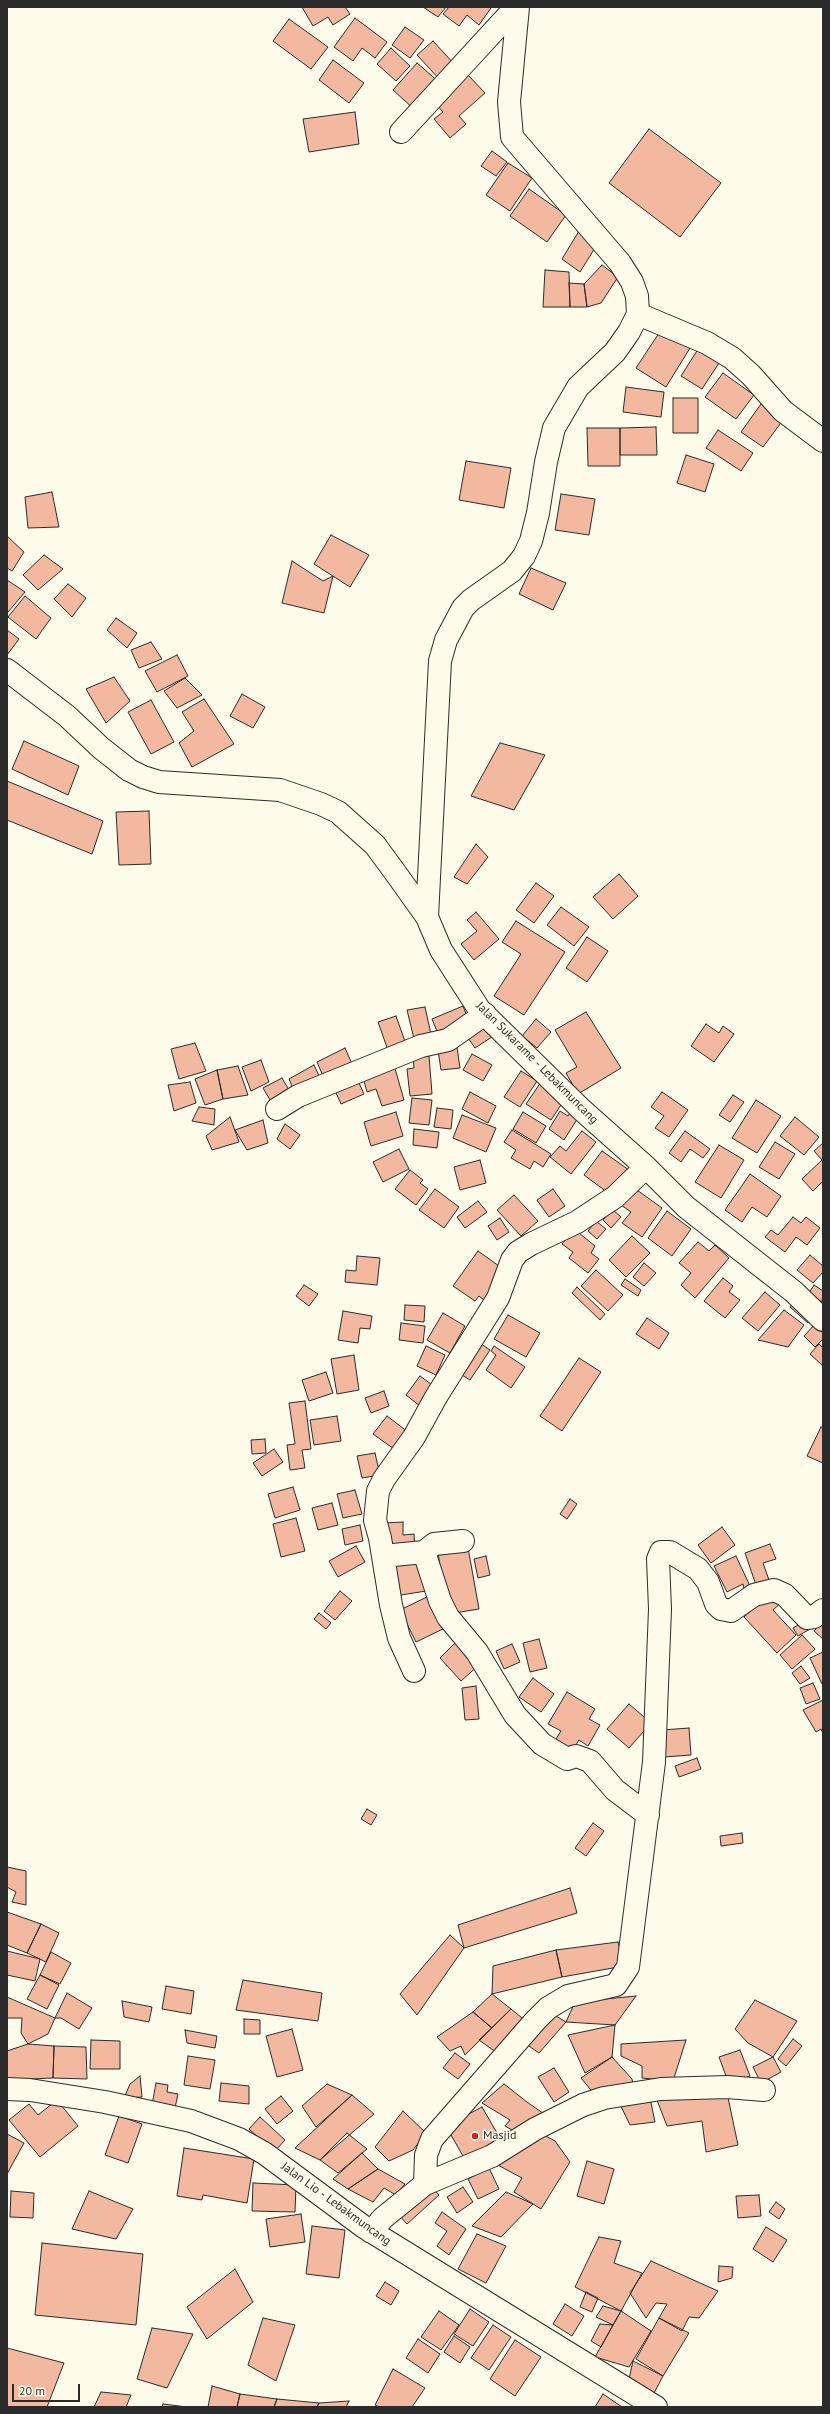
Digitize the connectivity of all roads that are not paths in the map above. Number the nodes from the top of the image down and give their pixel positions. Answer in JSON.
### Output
{"nodes":[{"id":1,"x":517,"y":7,"type":"edge"},
{"id":2,"x":401,"y":132,"type":"dead end"},
{"id":3,"x":638,"y":314,"type":"junction"},
{"id":4,"x":823,"y":441,"type":"edge"},
{"id":5,"x":7,"y":670,"type":"edge"},
{"id":6,"x":427,"y":917,"type":"junction"},
{"id":7,"x":485,"y":1014,"type":"junction"},
{"id":8,"x":277,"y":1109,"type":"dead end"},
{"id":9,"x":646,"y":1167,"type":"junction"},
{"id":10,"x":823,"y":1320,"type":"edge"},
{"id":11,"x":463,"y":1541,"type":"dead end"},
{"id":12,"x":424,"y":1552,"type":"junction"},
{"id":13,"x":383,"y":1556,"type":"junction"},
{"id":14,"x":823,"y":1610,"type":"edge"},
{"id":15,"x":414,"y":1671,"type":"dead end"},
{"id":16,"x":648,"y":1815,"type":"junction"},
{"id":17,"x":7,"y":2089,"type":"edge"},
{"id":18,"x":764,"y":2090,"type":"dead end"},
{"id":19,"x":425,"y":2184,"type":"junction"},
{"id":20,"x":371,"y":2232,"type":"junction"},
{"id":21,"x":656,"y":2407,"type":"edge"}],
"edges":[{"from":1,"to":2,"type":"street"},
{"from":1,"to":3,"type":"street"},
{"from":3,"to":4,"type":"street"},
{"from":3,"to":6,"type":"street"},
{"from":5,"to":6,"type":"street","name":"Jalan Sukarame - Lebakmuncang"},
{"from":6,"to":7,"type":"street","name":"Jalan Sukarame - Lebakmuncang"},
{"from":7,"to":8,"type":"street"},
{"from":7,"to":9,"type":"street","name":"Jalan Sukarame - Lebakmuncang"},
{"from":9,"to":10,"type":"street","name":"Jalan Sukarame - Lebakmuncang"},
{"from":9,"to":13,"type":"street"},
{"from":11,"to":12,"type":"street"},
{"from":12,"to":13,"type":"street"},
{"from":12,"to":16,"type":"street"},
{"from":13,"to":15,"type":"street"},
{"from":14,"to":16,"type":"street"},
{"from":16,"to":19,"type":"street"},
{"from":17,"to":20,"type":"street","name":"Jalan Lio - Lebakmuncang"},
{"from":18,"to":19,"type":"street"},
{"from":19,"to":20,"type":"street"},
{"from":20,"to":21,"type":"street","name":"Jalan Lio - Lebakmuncang"}]}
